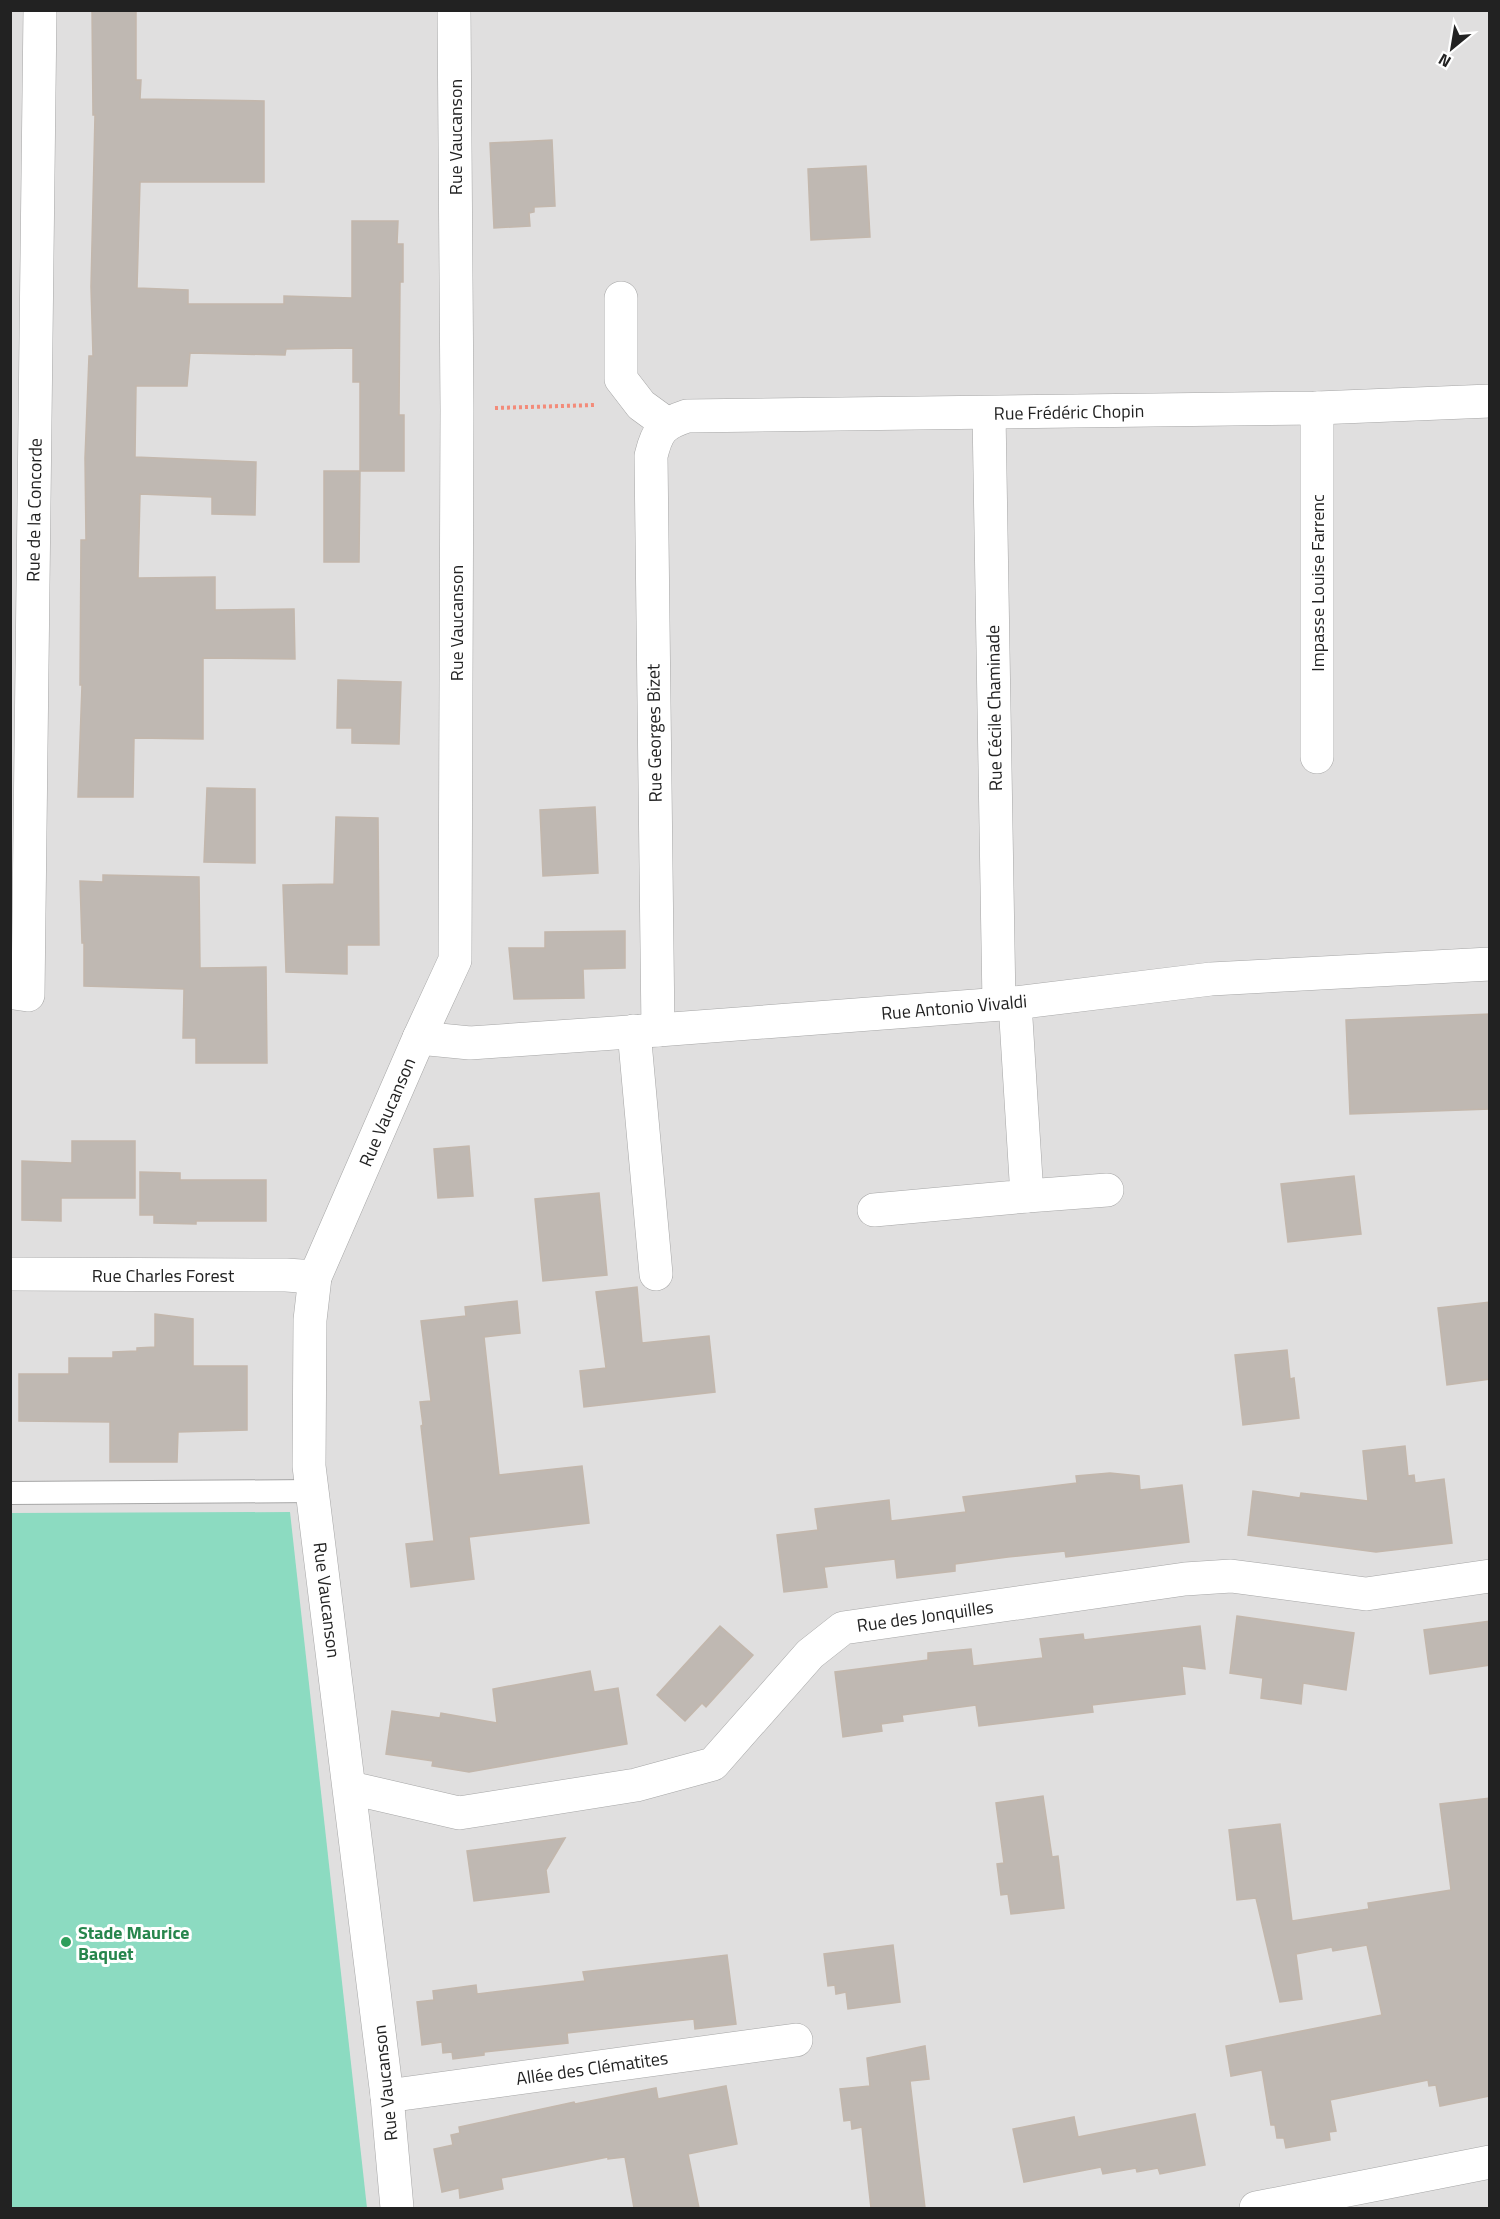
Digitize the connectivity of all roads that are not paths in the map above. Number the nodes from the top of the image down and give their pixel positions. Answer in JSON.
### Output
{"nodes":[{"id":1,"x":40,"y":10,"type":"edge"},
{"id":2,"x":454,"y":10,"type":"edge"},
{"id":3,"x":621,"y":298,"type":"dead end"},
{"id":4,"x":1490,"y":401,"type":"edge"},
{"id":5,"x":1317,"y":408,"type":"junction"},
{"id":6,"x":989,"y":412,"type":"junction"},
{"id":7,"x":661,"y":430,"type":"junction"},
{"id":8,"x":1317,"y":757,"type":"dead end"},
{"id":9,"x":1490,"y":964,"type":"edge"},
{"id":10,"x":14,"y":993,"type":"dead end"},
{"id":11,"x":1007,"y":1004,"type":"junction"},
{"id":12,"x":646,"y":1031,"type":"junction"},
{"id":13,"x":419,"y":1038,"type":"junction"},
{"id":14,"x":1107,"y":1190,"type":"dead end"},
{"id":15,"x":1027,"y":1196,"type":"junction"},
{"id":16,"x":874,"y":1210,"type":"dead end"},
{"id":17,"x":656,"y":1274,"type":"dead end"},
{"id":18,"x":10,"y":1275,"type":"edge"},
{"id":19,"x":315,"y":1277,"type":"junction"},
{"id":20,"x":312,"y":1491,"type":"junction"},
{"id":21,"x":10,"y":1493,"type":"edge"},
{"id":22,"x":1490,"y":1576,"type":"edge"},
{"id":23,"x":351,"y":1788,"type":"junction"},
{"id":24,"x":796,"y":2040,"type":"dead end"},
{"id":25,"x":387,"y":2096,"type":"junction"},
{"id":26,"x":1490,"y":2162,"type":"edge"},
{"id":27,"x":397,"y":2208,"type":"edge"},
{"id":28,"x":1256,"y":2208,"type":"edge"}],
"edges":[{"from":1,"to":10,"type":"street","name":"Rue de la Concorde"},
{"from":2,"to":13,"type":"street","name":"Rue Vaucanson"},
{"from":3,"to":7,"type":"street"},
{"from":4,"to":5,"type":"street","name":"Rue Frédéric Chopin"},
{"from":5,"to":6,"type":"street","name":"Rue Frédéric Chopin"},
{"from":5,"to":8,"type":"street","name":"Impasse Louise Farrenc"},
{"from":6,"to":7,"type":"street","name":"Rue Frédéric Chopin"},
{"from":6,"to":11,"type":"street","name":"Rue Cécile Chaminade"},
{"from":7,"to":12,"type":"street","name":"Rue Georges Bizet"},
{"from":9,"to":11,"type":"street","name":"Rue Antonio Vivaldi"},
{"from":11,"to":12,"type":"street","name":"Rue Antonio Vivaldi"},
{"from":11,"to":15,"type":"street","name":"Rue Cécile Chaminade"},
{"from":12,"to":13,"type":"street","name":"Rue Antonio Vivaldi"},
{"from":12,"to":17,"type":"street","name":"Rue Georges Bizet"},
{"from":13,"to":19,"type":"street","name":"Rue Vaucanson"},
{"from":14,"to":15,"type":"street"},
{"from":15,"to":16,"type":"street"},
{"from":18,"to":19,"type":"street","name":"Rue Charles Forest"},
{"from":19,"to":20,"type":"street","name":"Rue Vaucanson"},
{"from":20,"to":21,"type":"lane"},
{"from":20,"to":23,"type":"street","name":"Rue Vaucanson"},
{"from":22,"to":23,"type":"street","name":"Rue des Jonquilles"},
{"from":23,"to":25,"type":"street","name":"Rue Vaucanson"},
{"from":24,"to":25,"type":"street","name":"Allée des Clématites"},
{"from":25,"to":27,"type":"street","name":"Rue Vaucanson"},
{"from":26,"to":28,"type":"street"}]}
